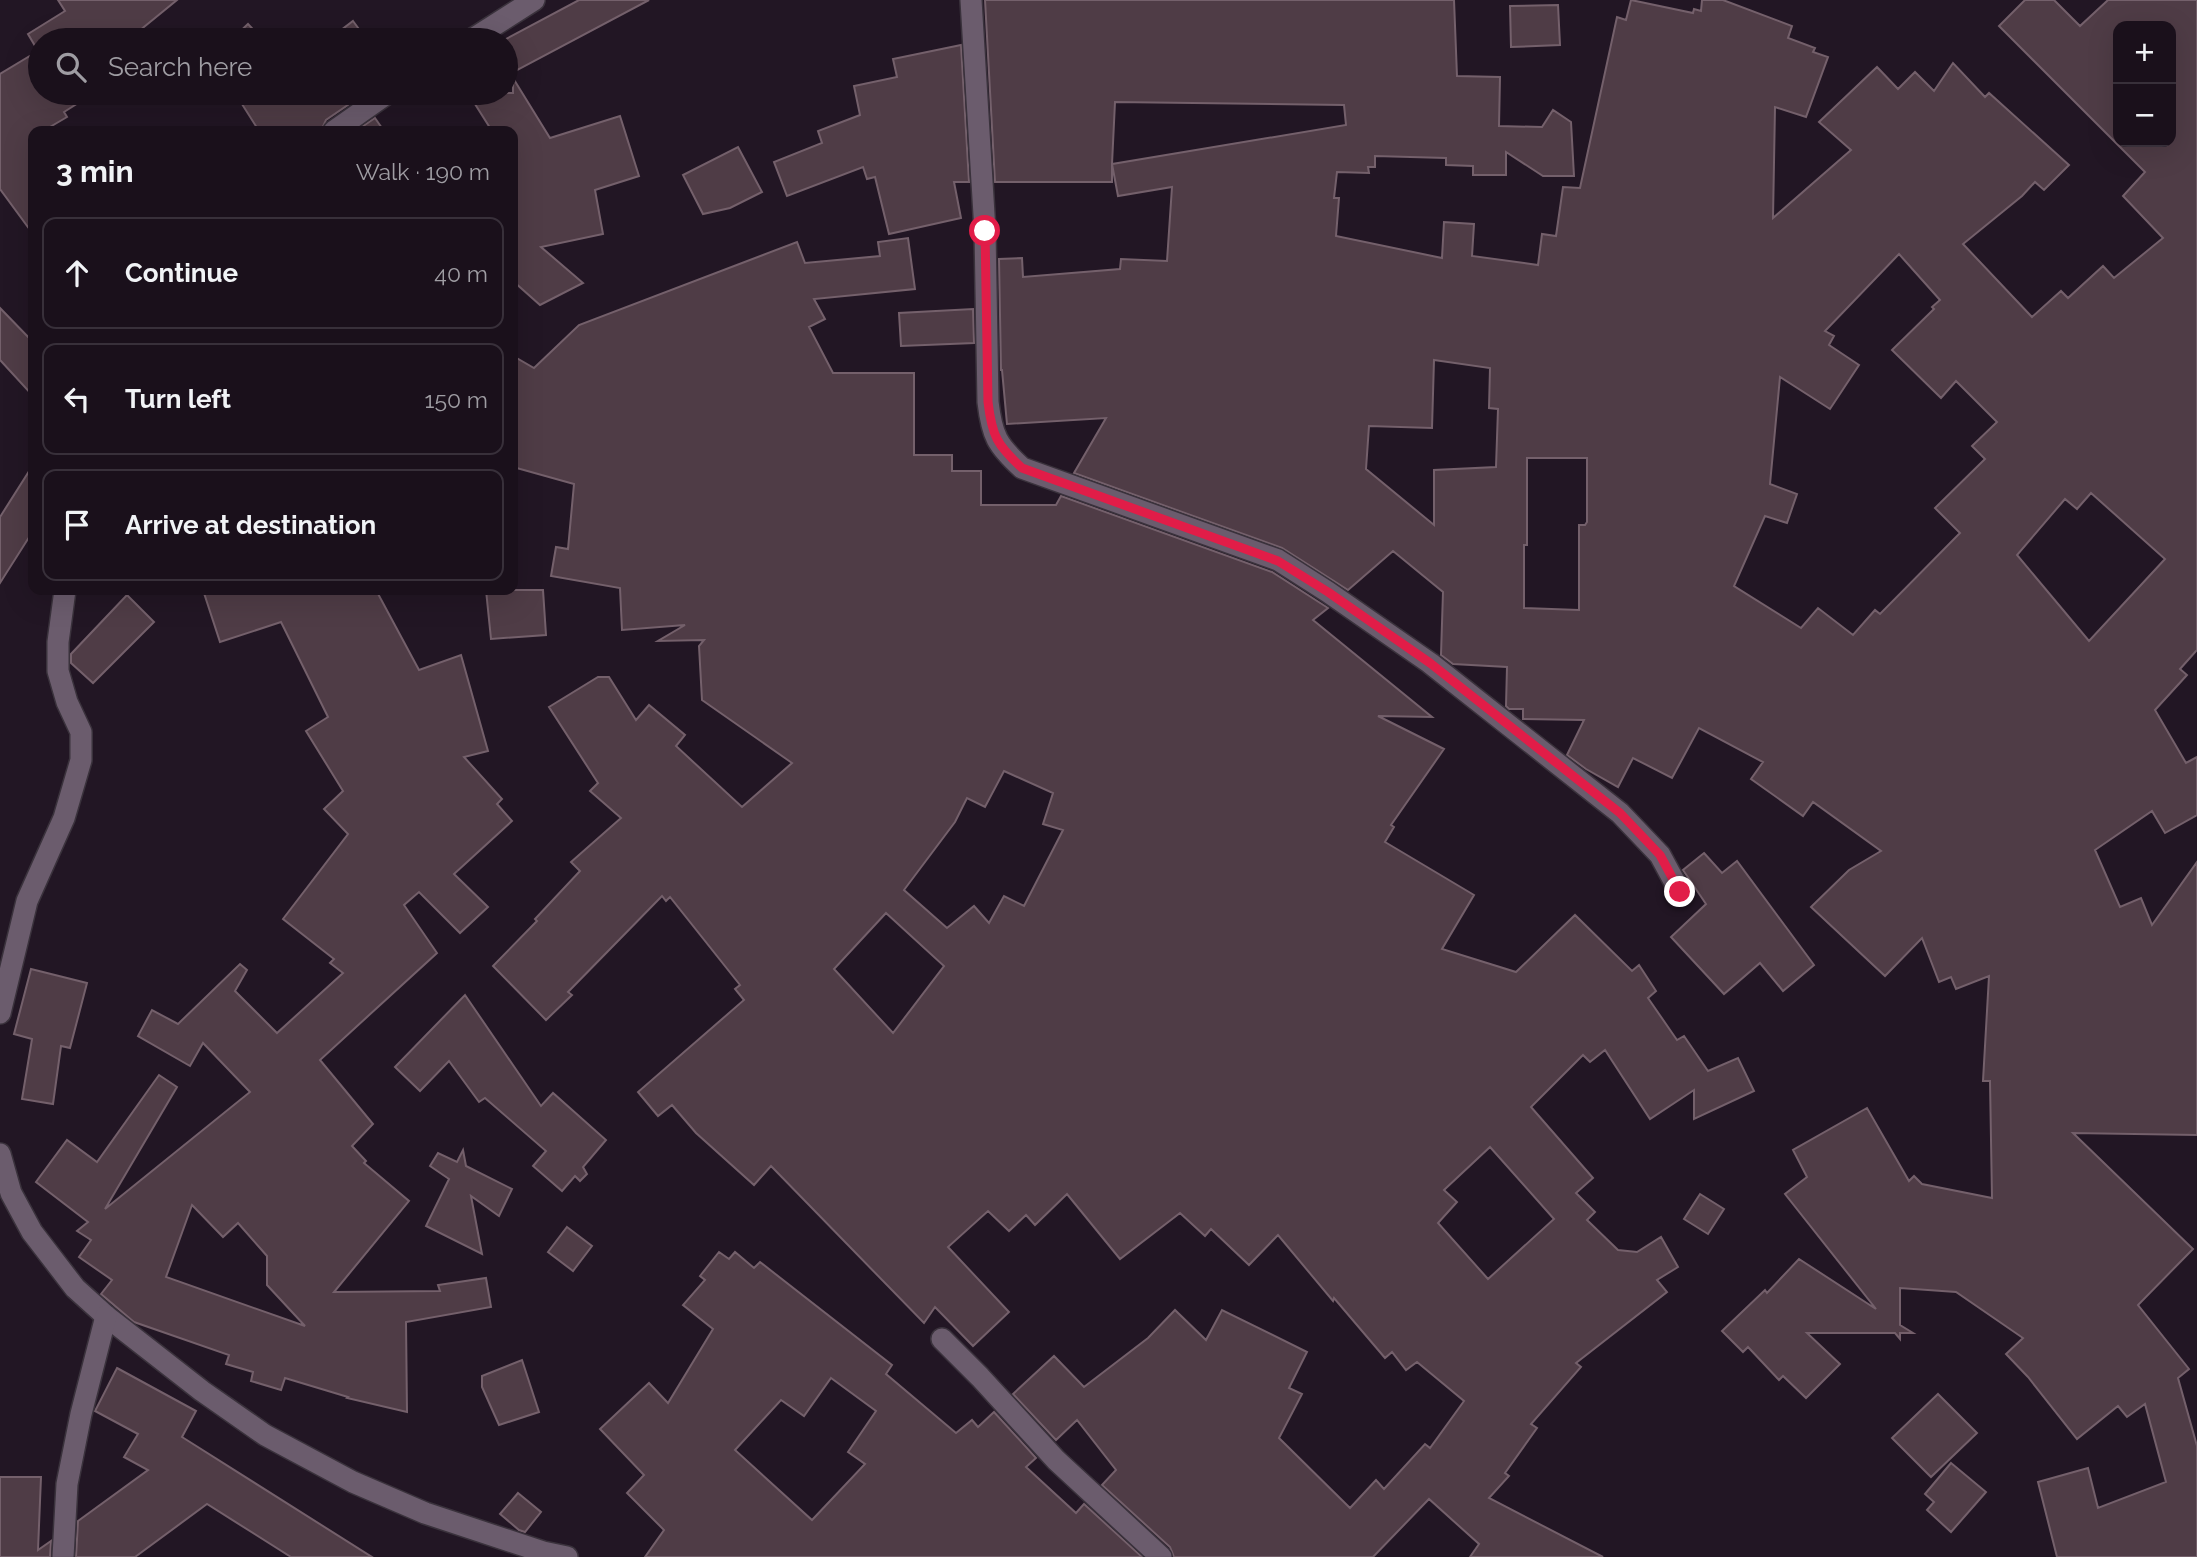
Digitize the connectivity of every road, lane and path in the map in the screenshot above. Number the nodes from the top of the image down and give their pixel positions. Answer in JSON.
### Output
{"nodes":[{"id":1,"x":534,"y":0,"type":"edge"},
{"id":2,"x":971,"y":0,"type":"edge"},
{"id":3,"x":490,"y":28,"type":"edge"},
{"id":4,"x":371,"y":105,"type":"edge"},
{"id":5,"x":341,"y":126,"type":"edge"},
{"id":6,"x":64,"y":595,"type":"edge"},
{"id":7,"x":1680,"y":892,"type":"dead end"},
{"id":8,"x":0,"y":1013,"type":"edge"},
{"id":9,"x":0,"y":1154,"type":"edge"},
{"id":10,"x":106,"y":1316,"type":"junction"},
{"id":11,"x":942,"y":1339,"type":"dead end"},
{"id":12,"x":63,"y":1557,"type":"edge"},
{"id":13,"x":567,"y":1557,"type":"edge"},
{"id":14,"x":1161,"y":1557,"type":"edge"}],
"edges":[{"from":1,"to":3,"type":"street"},
{"from":2,"to":7,"type":"street"},
{"from":4,"to":5,"type":"street"},
{"from":6,"to":8,"type":"street"},
{"from":9,"to":10,"type":"street"},
{"from":10,"to":12,"type":"street"},
{"from":10,"to":13,"type":"street"},
{"from":11,"to":14,"type":"street"}]}
